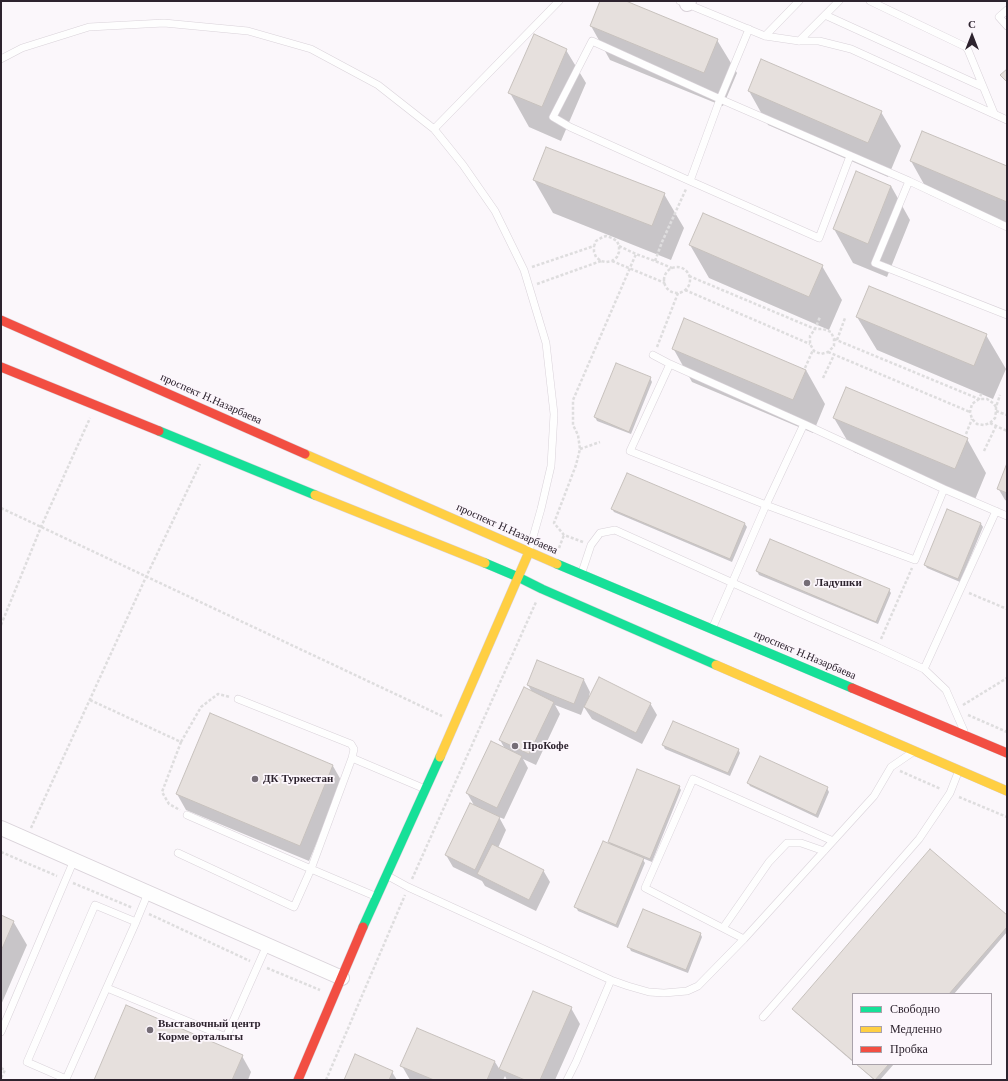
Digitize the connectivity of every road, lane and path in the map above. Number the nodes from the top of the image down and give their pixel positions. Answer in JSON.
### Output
{"nodes":[{"id":1,"x":559,"y":1,"type":"edge"},
{"id":2,"x":799,"y":1,"type":"edge"},
{"id":3,"x":840,"y":1,"type":"edge"},
{"id":4,"x":870,"y":1,"type":"edge"},
{"id":5,"x":685,"y":2,"type":"edge"},
{"id":6,"x":1007,"y":10,"type":"edge"},
{"id":7,"x":825,"y":15,"type":"junction"},
{"id":8,"x":1007,"y":26,"type":"edge"},
{"id":9,"x":749,"y":29,"type":"junction"},
{"id":10,"x":765,"y":36,"type":"junction"},
{"id":11,"x":799,"y":41,"type":"junction"},
{"id":12,"x":1,"y":59,"type":"edge"},
{"id":13,"x":983,"y":87,"type":"junction"},
{"id":14,"x":720,"y":99,"type":"junction"},
{"id":15,"x":994,"y":113,"type":"junction"},
{"id":16,"x":1007,"y":120,"type":"edge"},
{"id":17,"x":434,"y":129,"type":"junction"},
{"id":18,"x":850,"y":156,"type":"junction"},
{"id":19,"x":690,"y":181,"type":"junction"},
{"id":20,"x":909,"y":181,"type":"junction"},
{"id":21,"x":1007,"y":227,"type":"edge"},
{"id":22,"x":594,"y":246,"type":"junction"},
{"id":23,"x":619,"y":246,"type":"junction"},
{"id":24,"x":636,"y":254,"type":"junction"},
{"id":25,"x":601,"y":261,"type":"junction"},
{"id":26,"x":612,"y":261,"type":"junction"},
{"id":27,"x":655,"y":261,"type":"junction"},
{"id":28,"x":672,"y":268,"type":"junction"},
{"id":29,"x":629,"y":269,"type":"junction"},
{"id":30,"x":524,"y":270,"type":"junction"},
{"id":31,"x":689,"y":276,"type":"junction"},
{"id":32,"x":665,"y":283,"type":"junction"},
{"id":33,"x":529,"y":287,"type":"junction"},
{"id":34,"x":685,"y":290,"type":"junction"},
{"id":35,"x":678,"y":293,"type":"junction"},
{"id":36,"x":1007,"y":315,"type":"edge"},
{"id":37,"x":820,"y":317,"type":"dead end"},
{"id":38,"x":845,"y":318,"type":"dead end"},
{"id":39,"x":1,"y":320,"type":"edge"},
{"id":40,"x":815,"y":329,"type":"junction"},
{"id":41,"x":836,"y":339,"type":"junction"},
{"id":42,"x":810,"y":344,"type":"junction"},
{"id":43,"x":813,"y":349,"type":"junction"},
{"id":44,"x":828,"y":352,"type":"junction"},
{"id":45,"x":653,"y":355,"type":"joint"},
{"id":46,"x":834,"y":355,"type":"junction"},
{"id":47,"x":670,"y":364,"type":"junction"},
{"id":48,"x":1,"y":367,"type":"edge"},
{"id":49,"x":805,"y":368,"type":"dead end"},
{"id":50,"x":823,"y":378,"type":"dead end"},
{"id":51,"x":982,"y":392,"type":"dead end"},
{"id":52,"x":1000,"y":395,"type":"dead end"},
{"id":53,"x":979,"y":399,"type":"junction"},
{"id":54,"x":96,"y":406,"type":"junction"},
{"id":55,"x":996,"y":408,"type":"junction"},
{"id":56,"x":996,"y":411,"type":"junction"},
{"id":57,"x":970,"y":412,"type":"junction"},
{"id":58,"x":1007,"y":415,"type":"edge"},
{"id":59,"x":972,"y":419,"type":"junction"},
{"id":60,"x":990,"y":423,"type":"junction"},
{"id":61,"x":804,"y":424,"type":"junction"},
{"id":62,"x":996,"y":426,"type":"junction"},
{"id":63,"x":1007,"y":431,"type":"edge"},
{"id":64,"x":966,"y":434,"type":"dead end"},
{"id":65,"x":600,"y":442,"type":"dead end"},
{"id":66,"x":580,"y":449,"type":"junction"},
{"id":67,"x":207,"y":451,"type":"junction"},
{"id":68,"x":984,"y":452,"type":"dead end"},
{"id":69,"x":944,"y":489,"type":"junction"},
{"id":70,"x":766,"y":505,"type":"junction"},
{"id":71,"x":1,"y":508,"type":"edge"},
{"id":72,"x":996,"y":511,"type":"junction"},
{"id":73,"x":1007,"y":516,"type":"edge"},
{"id":74,"x":40,"y":527,"type":"junction"},
{"id":75,"x":591,"y":545,"type":"junction"},
{"id":76,"x":529,"y":552,"type":"junction"},
{"id":77,"x":915,"y":560,"type":"junction"},
{"id":78,"x":581,"y":574,"type":"junction"},
{"id":79,"x":146,"y":577,"type":"junction"},
{"id":80,"x":518,"y":577,"type":"junction"},
{"id":81,"x":732,"y":582,"type":"junction"},
{"id":82,"x":542,"y":589,"type":"junction"},
{"id":83,"x":960,"y":589,"type":"junction"},
{"id":84,"x":1007,"y":609,"type":"edge"},
{"id":85,"x":1,"y":625,"type":"edge"},
{"id":86,"x":712,"y":629,"type":"junction"},
{"id":87,"x":877,"y":647,"type":"junction"},
{"id":88,"x":924,"y":669,"type":"junction"},
{"id":89,"x":1007,"y":678,"type":"edge"},
{"id":90,"x":238,"y":699,"type":"joint"},
{"id":91,"x":89,"y":700,"type":"junction"},
{"id":92,"x":955,"y":710,"type":"junction"},
{"id":93,"x":454,"y":722,"type":"junction"},
{"id":94,"x":1007,"y":732,"type":"edge"},
{"id":95,"x":966,"y":735,"type":"junction"},
{"id":96,"x":181,"y":742,"type":"junction"},
{"id":97,"x":915,"y":751,"type":"junction"},
{"id":98,"x":1007,"y":753,"type":"edge"},
{"id":99,"x":352,"y":758,"type":"junction"},
{"id":100,"x":959,"y":770,"type":"junction"},
{"id":101,"x":426,"y":789,"type":"junction"},
{"id":102,"x":1007,"y":791,"type":"edge"},
{"id":103,"x":187,"y":815,"type":"joint"},
{"id":104,"x":1,"y":828,"type":"edge"},
{"id":105,"x":25,"y":839,"type":"junction"},
{"id":106,"x":833,"y":841,"type":"junction"},
{"id":107,"x":824,"y":851,"type":"junction"},
{"id":108,"x":1,"y":852,"type":"edge"},
{"id":109,"x":178,"y":853,"type":"dead end"},
{"id":110,"x":74,"y":860,"type":"junction"},
{"id":111,"x":311,"y":869,"type":"junction"},
{"id":112,"x":386,"y":876,"type":"junction"},
{"id":113,"x":66,"y":880,"type":"junction"},
{"id":114,"x":408,"y":887,"type":"junction"},
{"id":115,"x":148,"y":893,"type":"junction"},
{"id":116,"x":378,"y":897,"type":"junction"},
{"id":117,"x":141,"y":911,"type":"junction"},
{"id":118,"x":136,"y":922,"type":"junction"},
{"id":119,"x":723,"y":928,"type":"junction"},
{"id":120,"x":744,"y":939,"type":"junction"},
{"id":121,"x":267,"y":945,"type":"junction"},
{"id":122,"x":259,"y":964,"type":"junction"},
{"id":123,"x":342,"y":978,"type":"junction"},
{"id":124,"x":611,"y":980,"type":"junction"},
{"id":125,"x":107,"y":988,"type":"junction"},
{"id":126,"x":334,"y":997,"type":"junction"},
{"id":127,"x":763,"y":1017,"type":"dead end"},
{"id":128,"x":1,"y":1032,"type":"edge"},
{"id":129,"x":1,"y":1068,"type":"edge"},
{"id":130,"x":1,"y":1078,"type":"edge"},
{"id":131,"x":298,"y":1080,"type":"edge"},
{"id":132,"x":326,"y":1080,"type":"edge"},
{"id":133,"x":567,"y":1080,"type":"edge"}],
"edges":[{"from":1,"to":17,"type":"lane"},
{"from":2,"to":10,"type":"lane"},
{"from":3,"to":7,"type":"lane"},
{"from":4,"to":13,"type":"lane"},
{"from":5,"to":9,"type":"lane"},
{"from":6,"to":8,"type":"lane"},
{"from":7,"to":11,"type":"lane"},
{"from":7,"to":13,"type":"lane"},
{"from":9,"to":10,"type":"lane"},
{"from":9,"to":14,"type":"lane"},
{"from":10,"to":11,"type":"lane"},
{"from":11,"to":15,"type":"lane"},
{"from":12,"to":17,"type":"lane"},
{"from":13,"to":15,"type":"lane"},
{"from":14,"to":18,"type":"lane"},
{"from":14,"to":19,"type":"lane"},
{"from":14,"to":19,"type":"lane"},
{"from":15,"to":16,"type":"lane"},
{"from":17,"to":30,"type":"lane"},
{"from":18,"to":19,"type":"lane"},
{"from":18,"to":20,"type":"lane"},
{"from":19,"to":27,"type":"path"},
{"from":20,"to":21,"type":"lane"},
{"from":20,"to":36,"type":"lane"},
{"from":22,"to":23,"type":"path"},
{"from":22,"to":25,"type":"path"},
{"from":22,"to":30,"type":"path"},
{"from":23,"to":24,"type":"path"},
{"from":23,"to":26,"type":"path"},
{"from":24,"to":27,"type":"path"},
{"from":24,"to":29,"type":"path"},
{"from":25,"to":26,"type":"path"},
{"from":25,"to":33,"type":"path"},
{"from":26,"to":29,"type":"path"},
{"from":27,"to":28,"type":"path"},
{"from":28,"to":31,"type":"path"},
{"from":28,"to":32,"type":"path"},
{"from":29,"to":32,"type":"path"},
{"from":29,"to":66,"type":"path"},
{"from":30,"to":33,"type":"lane"},
{"from":31,"to":34,"type":"path"},
{"from":31,"to":40,"type":"path"},
{"from":32,"to":35,"type":"path"},
{"from":33,"to":76,"type":"lane"},
{"from":34,"to":35,"type":"path"},
{"from":34,"to":42,"type":"path"},
{"from":35,"to":45,"type":"path"},
{"from":37,"to":40,"type":"path"},
{"from":38,"to":41,"type":"path"},
{"from":39,"to":76,"type":"main road","name":"проспект Н.Назарбаева"},
{"from":40,"to":41,"type":"path"},
{"from":40,"to":42,"type":"path"},
{"from":41,"to":44,"type":"path"},
{"from":41,"to":53,"type":"path"},
{"from":42,"to":43,"type":"path"},
{"from":43,"to":44,"type":"path"},
{"from":43,"to":49,"type":"path"},
{"from":44,"to":46,"type":"path"},
{"from":45,"to":47,"type":"lane"},
{"from":46,"to":50,"type":"path"},
{"from":46,"to":57,"type":"path"},
{"from":47,"to":61,"type":"lane"},
{"from":47,"to":70,"type":"lane"},
{"from":48,"to":54,"type":"main road"},
{"from":51,"to":53,"type":"path"},
{"from":52,"to":55,"type":"path"},
{"from":53,"to":55,"type":"path"},
{"from":53,"to":57,"type":"path"},
{"from":54,"to":67,"type":"main road"},
{"from":54,"to":74,"type":"path"},
{"from":55,"to":56,"type":"path"},
{"from":56,"to":58,"type":"path"},
{"from":56,"to":60,"type":"path"},
{"from":57,"to":59,"type":"path"},
{"from":59,"to":60,"type":"path"},
{"from":59,"to":64,"type":"path"},
{"from":60,"to":62,"type":"path"},
{"from":61,"to":69,"type":"lane"},
{"from":61,"to":70,"type":"lane"},
{"from":62,"to":63,"type":"path"},
{"from":62,"to":68,"type":"path"},
{"from":65,"to":66,"type":"path"},
{"from":66,"to":75,"type":"path"},
{"from":67,"to":79,"type":"path"},
{"from":67,"to":80,"type":"main road"},
{"from":69,"to":72,"type":"lane"},
{"from":69,"to":77,"type":"lane"},
{"from":70,"to":77,"type":"lane"},
{"from":70,"to":81,"type":"lane"},
{"from":71,"to":74,"type":"path"},
{"from":72,"to":73,"type":"lane"},
{"from":72,"to":83,"type":"lane"},
{"from":74,"to":79,"type":"path"},
{"from":74,"to":85,"type":"path"},
{"from":75,"to":78,"type":"lane"},
{"from":75,"to":81,"type":"lane"},
{"from":76,"to":78,"type":"main road","name":"проспект Н.Назарбаева"},
{"from":76,"to":80,"type":"main road"},
{"from":77,"to":87,"type":"path"},
{"from":78,"to":86,"type":"main road","name":"проспект Н.Назарбаева"},
{"from":79,"to":91,"type":"path"},
{"from":79,"to":93,"type":"path"},
{"from":80,"to":82,"type":"main road"},
{"from":80,"to":93,"type":"main road"},
{"from":81,"to":86,"type":"lane"},
{"from":81,"to":87,"type":"lane"},
{"from":82,"to":97,"type":"main road"},
{"from":82,"to":114,"type":"path"},
{"from":83,"to":84,"type":"path"},
{"from":83,"to":88,"type":"lane"},
{"from":86,"to":95,"type":"main road","name":"проспект Н.Назарбаева"},
{"from":87,"to":88,"type":"lane"},
{"from":88,"to":92,"type":"lane"},
{"from":89,"to":92,"type":"path"},
{"from":90,"to":96,"type":"path"},
{"from":90,"to":99,"type":"lane"},
{"from":91,"to":96,"type":"path"},
{"from":91,"to":105,"type":"path"},
{"from":92,"to":94,"type":"path"},
{"from":92,"to":95,"type":"lane"},
{"from":93,"to":101,"type":"main road"},
{"from":95,"to":98,"type":"main road","name":"проспект Н.Назарбаева"},
{"from":96,"to":103,"type":"path"},
{"from":97,"to":100,"type":"main road"},
{"from":97,"to":106,"type":"lane"},
{"from":99,"to":101,"type":"lane"},
{"from":99,"to":111,"type":"lane"},
{"from":100,"to":102,"type":"main road"},
{"from":100,"to":127,"type":"lane"},
{"from":101,"to":112,"type":"main road"},
{"from":103,"to":111,"type":"lane"},
{"from":104,"to":105,"type":"street"},
{"from":105,"to":110,"type":"street"},
{"from":106,"to":107,"type":"lane"},
{"from":106,"to":119,"type":"lane"},
{"from":107,"to":119,"type":"lane"},
{"from":107,"to":120,"type":"lane"},
{"from":108,"to":113,"type":"path"},
{"from":109,"to":111,"type":"lane"},
{"from":110,"to":113,"type":"lane"},
{"from":110,"to":115,"type":"street"},
{"from":111,"to":116,"type":"lane"},
{"from":112,"to":114,"type":"lane"},
{"from":112,"to":116,"type":"main road"},
{"from":113,"to":117,"type":"path"},
{"from":113,"to":128,"type":"lane"},
{"from":114,"to":124,"type":"lane"},
{"from":114,"to":132,"type":"path"},
{"from":115,"to":117,"type":"lane"},
{"from":115,"to":121,"type":"street"},
{"from":116,"to":123,"type":"main road"},
{"from":117,"to":118,"type":"lane"},
{"from":117,"to":122,"type":"path"},
{"from":118,"to":125,"type":"lane"},
{"from":118,"to":125,"type":"lane"},
{"from":119,"to":120,"type":"lane"},
{"from":120,"to":124,"type":"lane"},
{"from":121,"to":122,"type":"lane"},
{"from":121,"to":123,"type":"street"},
{"from":122,"to":125,"type":"lane"},
{"from":122,"to":126,"type":"path"},
{"from":123,"to":126,"type":"main road"},
{"from":124,"to":133,"type":"lane"},
{"from":126,"to":131,"type":"main road"},
{"from":129,"to":130,"type":"path"}]}
